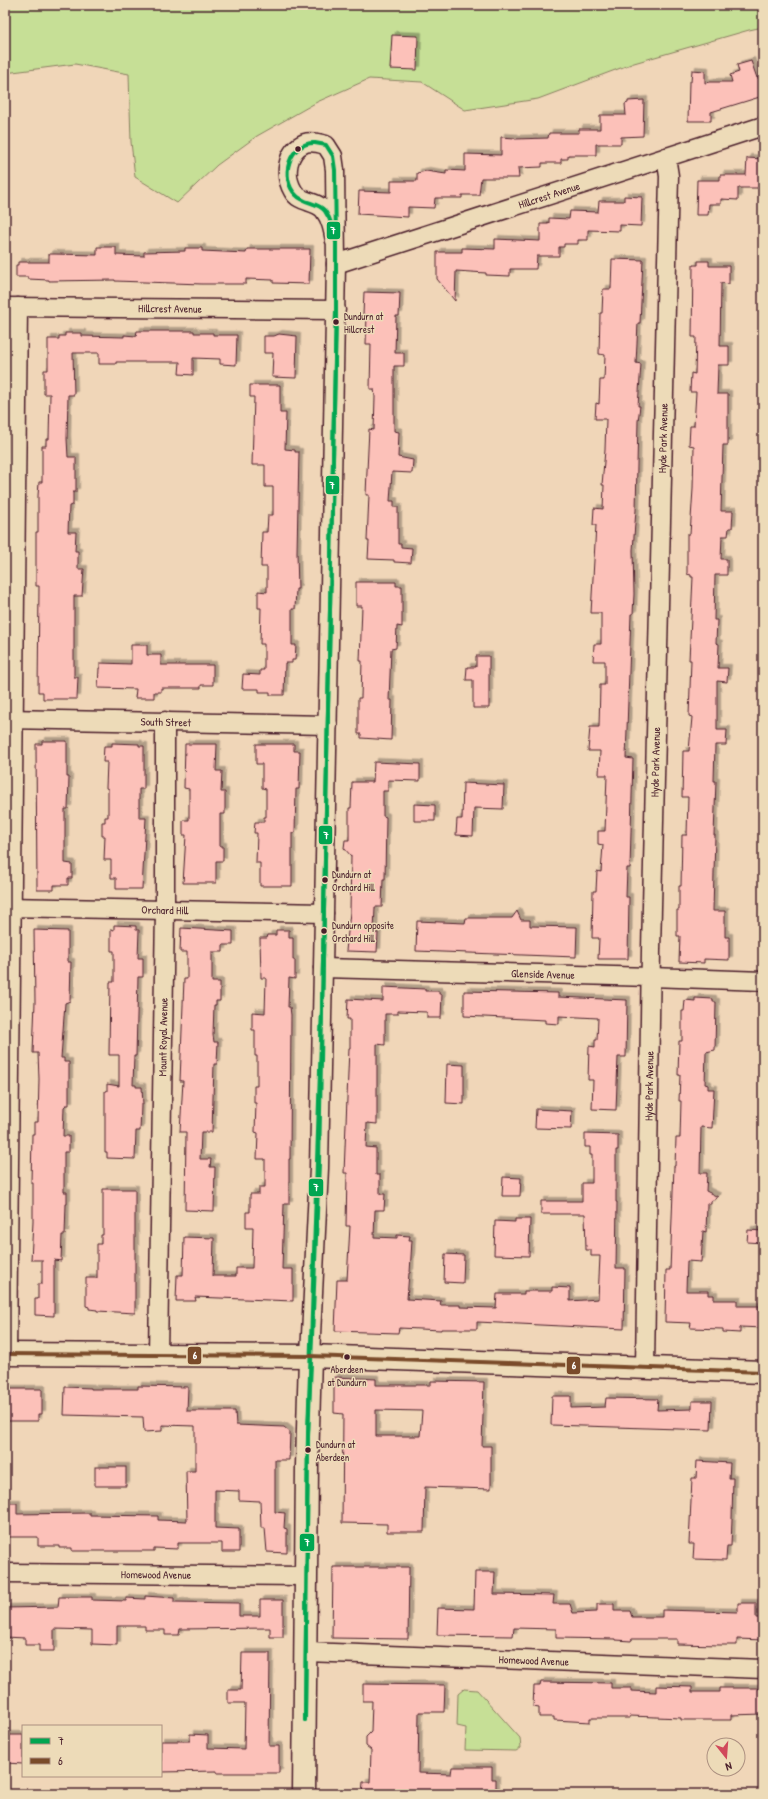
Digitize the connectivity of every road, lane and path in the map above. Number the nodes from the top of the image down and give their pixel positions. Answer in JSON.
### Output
{"nodes":[{"id":1,"x":763,"y":126,"type":"edge"},
{"id":2,"x":666,"y":157,"type":"junction"},
{"id":3,"x":335,"y":241,"type":"junction"},
{"id":4,"x":336,"y":264,"type":"junction"},
{"id":5,"x":12,"y":307,"type":"edge"},
{"id":6,"x":336,"y":310,"type":"junction"},
{"id":7,"x":9,"y":719,"type":"edge"},
{"id":8,"x":165,"y":721,"type":"junction"},
{"id":9,"x":328,"y":725,"type":"junction"},
{"id":10,"x":9,"y":907,"type":"edge"},
{"id":11,"x":165,"y":909,"type":"junction"},
{"id":12,"x":324,"y":913,"type":"junction"},
{"id":13,"x":323,"y":968,"type":"junction"},
{"id":14,"x":651,"y":977,"type":"junction"},
{"id":15,"x":763,"y":981,"type":"edge"},
{"id":16,"x":6,"y":1354,"type":"edge"},
{"id":17,"x":158,"y":1354,"type":"junction"},
{"id":18,"x":310,"y":1356,"type":"junction"},
{"id":19,"x":645,"y":1368,"type":"junction"},
{"id":20,"x":763,"y":1372,"type":"edge"},
{"id":21,"x":5,"y":1574,"type":"edge"},
{"id":22,"x":306,"y":1576,"type":"junction"},
{"id":23,"x":306,"y":1652,"type":"junction"},
{"id":24,"x":763,"y":1669,"type":"edge"},
{"id":25,"x":304,"y":1794,"type":"edge"}],
"edges":[{"from":1,"to":2,"type":"street","name":"Hillcrest Avenue"},
{"from":2,"to":4,"type":"street","name":"Hillcrest Avenue"},
{"from":2,"to":14,"type":"street","name":"Hyde Park Avenue"},
{"from":3,"to":3,"type":"street"},
{"from":3,"to":4,"type":"street"},
{"from":4,"to":6,"type":"street"},
{"from":5,"to":6,"type":"street","name":"Hillcrest Avenue"},
{"from":5,"to":7,"type":"street"},
{"from":6,"to":9,"type":"street"},
{"from":7,"to":8,"type":"street","name":"South Street"},
{"from":7,"to":10,"type":"street"},
{"from":8,"to":9,"type":"street","name":"South Street"},
{"from":8,"to":11,"type":"street","name":"Mount Royal Avenue"},
{"from":9,"to":12,"type":"street"},
{"from":10,"to":11,"type":"street","name":"Orchard Hill"},
{"from":10,"to":16,"type":"street"},
{"from":11,"to":12,"type":"street","name":"Orchard Hill"},
{"from":11,"to":17,"type":"street","name":"Mount Royal Avenue"},
{"from":12,"to":13,"type":"street"},
{"from":13,"to":14,"type":"street","name":"Glenside Avenue"},
{"from":13,"to":18,"type":"street"},
{"from":14,"to":15,"type":"street","name":"Glenside Avenue"},
{"from":14,"to":19,"type":"street","name":"Hyde Park Avenue"},
{"from":16,"to":17,"type":"main road"},
{"from":17,"to":18,"type":"main road"},
{"from":18,"to":19,"type":"main road"},
{"from":18,"to":22,"type":"main road"},
{"from":19,"to":20,"type":"main road"},
{"from":21,"to":22,"type":"street","name":"Homewood Avenue"},
{"from":22,"to":23,"type":"main road"},
{"from":23,"to":24,"type":"street","name":"Homewood Avenue"},
{"from":23,"to":25,"type":"main road"}]}
